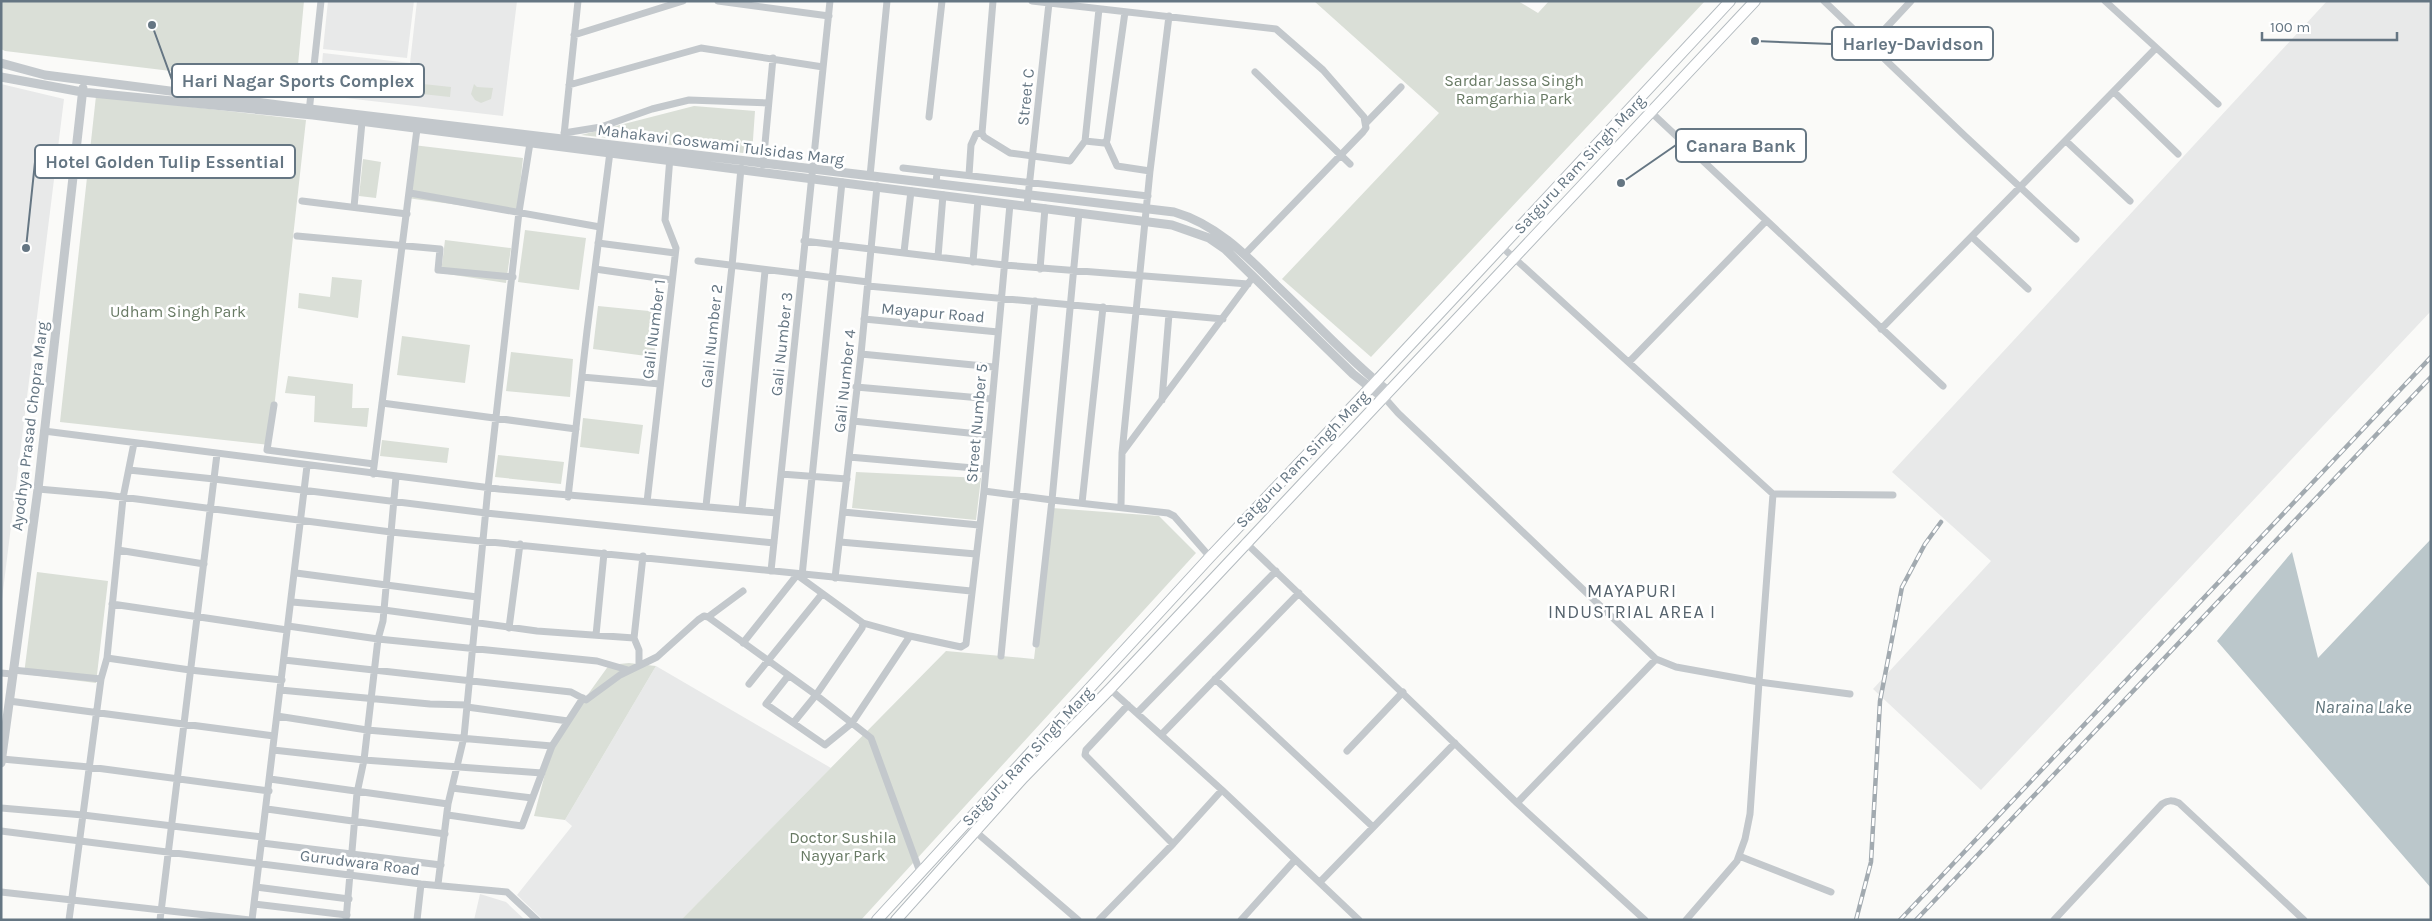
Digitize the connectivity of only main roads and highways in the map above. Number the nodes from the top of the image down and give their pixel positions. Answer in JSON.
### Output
{"nodes":[{"id":1,"x":1730,"y":1,"type":"edge"},
{"id":2,"x":1755,"y":1,"type":"edge"},
{"id":3,"x":877,"y":920,"type":"edge"},
{"id":4,"x":896,"y":920,"type":"edge"}],
"edges":[{"from":1,"to":3,"type":"main road","name":"Satguru Ram Singh Marg"},
{"from":2,"to":4,"type":"main road","name":"Satguru Ram Singh Marg"}]}
